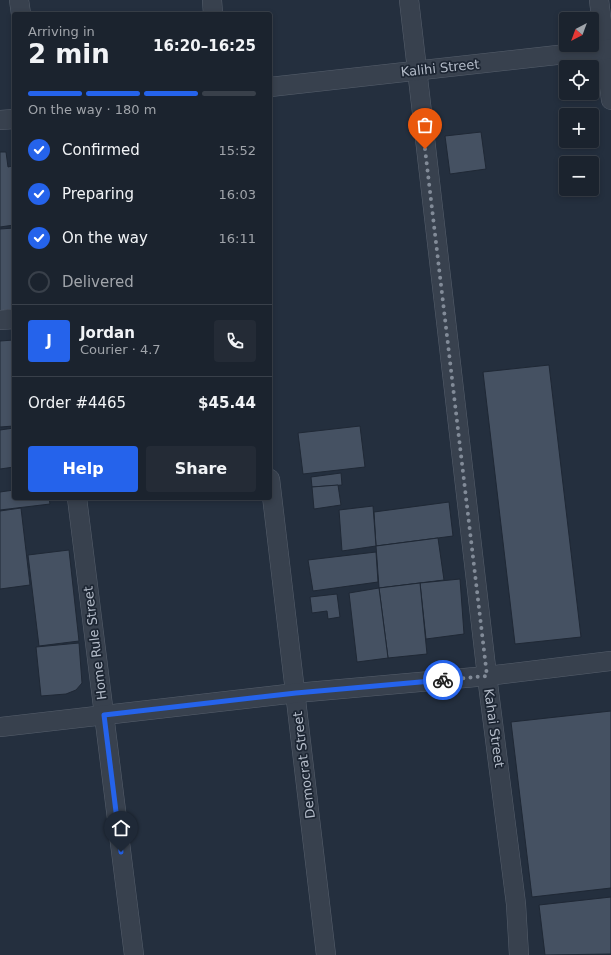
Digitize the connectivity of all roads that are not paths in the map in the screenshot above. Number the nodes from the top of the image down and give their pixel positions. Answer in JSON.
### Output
{"nodes":[{"id":1,"x":19,"y":0,"type":"edge"},
{"id":2,"x":212,"y":0,"type":"edge"},
{"id":3,"x":409,"y":0,"type":"edge"},
{"id":4,"x":599,"y":0,"type":"edge"},
{"id":5,"x":21,"y":12,"type":"edge"},
{"id":6,"x":213,"y":12,"type":"edge"},
{"id":7,"x":608,"y":49,"type":"edge"},
{"id":8,"x":416,"y":71,"type":"junction"},
{"id":9,"x":272,"y":87,"type":"edge"},
{"id":10,"x":611,"y":100,"type":"edge"},
{"id":11,"x":12,"y":118,"type":"edge"},
{"id":12,"x":0,"y":120,"type":"edge"},
{"id":13,"x":12,"y":319,"type":"edge"},
{"id":14,"x":0,"y":320,"type":"edge"},
{"id":15,"x":272,"y":495,"type":"edge"},
{"id":16,"x":77,"y":500,"type":"edge"},
{"id":17,"x":611,"y":661,"type":"edge"},
{"id":18,"x":487,"y":676,"type":"junction"},
{"id":19,"x":296,"y":693,"type":"junction"},
{"id":20,"x":104,"y":715,"type":"junction"},
{"id":21,"x":0,"y":727,"type":"edge"},
{"id":22,"x":134,"y":955,"type":"edge"},
{"id":23,"x":326,"y":955,"type":"edge"},
{"id":24,"x":519,"y":955,"type":"edge"}],
"edges":[{"from":1,"to":5,"type":"street"},
{"from":2,"to":6,"type":"street"},
{"from":3,"to":8,"type":"street","name":"Kahai Street"},
{"from":4,"to":7,"type":"street"},
{"from":7,"to":8,"type":"street","name":"Kalihi Street"},
{"from":7,"to":10,"type":"street"},
{"from":8,"to":9,"type":"street","name":"Kalihi Street"},
{"from":8,"to":18,"type":"street","name":"Kahai Street"},
{"from":11,"to":12,"type":"street"},
{"from":13,"to":14,"type":"street"},
{"from":15,"to":19,"type":"street","name":"Democrat Street"},
{"from":16,"to":20,"type":"street","name":"Home Rule Street"},
{"from":17,"to":18,"type":"street"},
{"from":18,"to":19,"type":"street"},
{"from":18,"to":24,"type":"street","name":"Kahai Street"},
{"from":19,"to":20,"type":"street"},
{"from":19,"to":23,"type":"street","name":"Democrat Street"},
{"from":20,"to":21,"type":"street"},
{"from":20,"to":22,"type":"street","name":"Home Rule Street"}]}
